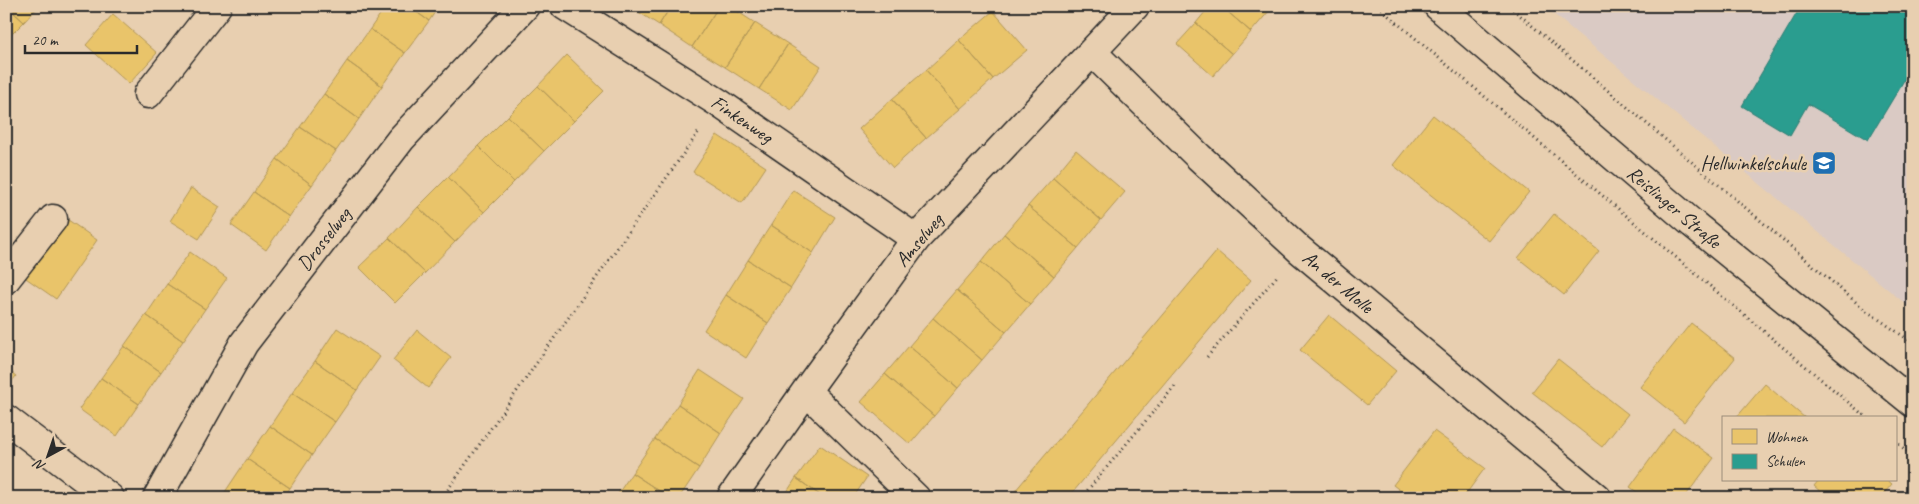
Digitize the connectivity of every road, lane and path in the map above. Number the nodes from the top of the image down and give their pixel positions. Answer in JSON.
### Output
{"nodes":[{"id":1,"x":217,"y":6,"type":"edge"},
{"id":2,"x":525,"y":6,"type":"edge"},
{"id":3,"x":564,"y":6,"type":"edge"},
{"id":4,"x":1135,"y":6,"type":"edge"},
{"id":5,"x":1377,"y":6,"type":"edge"},
{"id":6,"x":1438,"y":6,"type":"edge"},
{"id":7,"x":1509,"y":6,"type":"edge"},
{"id":8,"x":1092,"y":52,"type":"junction"},
{"id":9,"x":148,"y":94,"type":"dead end"},
{"id":10,"x":719,"y":103,"type":"junction"},
{"id":11,"x":53,"y":219,"type":"dead end"},
{"id":12,"x":916,"y":239,"type":"junction"},
{"id":13,"x":1300,"y":250,"type":"junction"},
{"id":14,"x":6,"y":279,"type":"edge"},
{"id":15,"x":1913,"y":343,"type":"edge"},
{"id":16,"x":1207,"y":357,"type":"dead end"},
{"id":17,"x":1175,"y":386,"type":"dead end"},
{"id":18,"x":806,"y":390,"type":"junction"},
{"id":19,"x":1913,"y":403,"type":"edge"},
{"id":20,"x":1865,"y":416,"type":"edge"},
{"id":21,"x":6,"y":419,"type":"edge"},
{"id":22,"x":1896,"y":442,"type":"edge"},
{"id":23,"x":1913,"y":456,"type":"edge"},
{"id":24,"x":110,"y":498,"type":"edge"},
{"id":25,"x":157,"y":498,"type":"edge"},
{"id":26,"x":442,"y":498,"type":"edge"},
{"id":27,"x":732,"y":498,"type":"edge"},
{"id":28,"x":916,"y":498,"type":"edge"},
{"id":29,"x":1082,"y":498,"type":"edge"},
{"id":30,"x":1597,"y":498,"type":"edge"}],
"edges":[{"from":1,"to":9,"type":"street"},
{"from":2,"to":25,"type":"street","name":"Drosselweg"},
{"from":3,"to":10,"type":"street","name":"Finkenweg"},
{"from":4,"to":8,"type":"street","name":"Amselweg"},
{"from":5,"to":20,"type":"path"},
{"from":6,"to":19,"type":"street","name":"Reislinger Straße"},
{"from":7,"to":15,"type":"path"},
{"from":8,"to":12,"type":"street","name":"Amselweg"},
{"from":8,"to":13,"type":"street","name":"An der Molle"},
{"from":10,"to":12,"type":"street","name":"Finkenweg"},
{"from":10,"to":26,"type":"path"},
{"from":11,"to":14,"type":"street"},
{"from":12,"to":18,"type":"street","name":"Amselweg"},
{"from":13,"to":16,"type":"path"},
{"from":13,"to":30,"type":"street","name":"An der Molle"},
{"from":17,"to":29,"type":"path"},
{"from":18,"to":27,"type":"street","name":"Amselweg"},
{"from":18,"to":28,"type":"street"},
{"from":21,"to":24,"type":"street"},
{"from":22,"to":23,"type":"path"}]}
